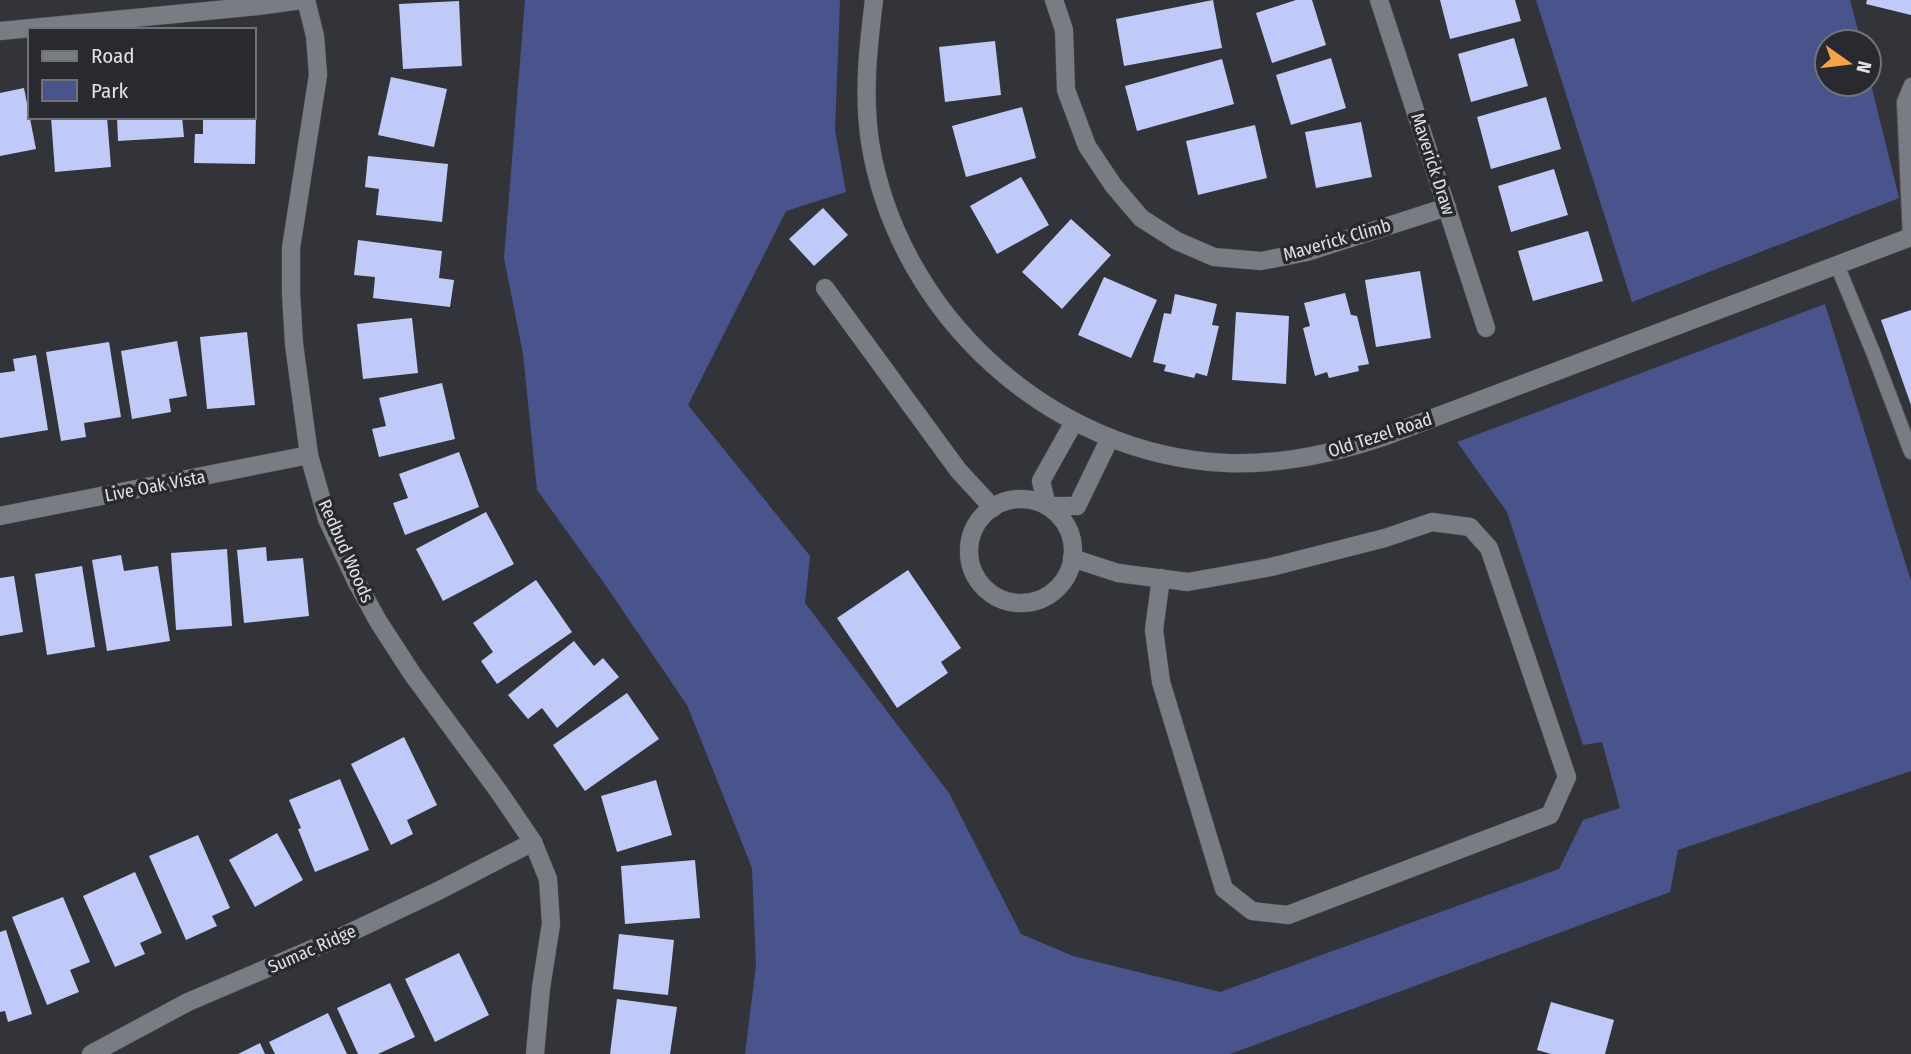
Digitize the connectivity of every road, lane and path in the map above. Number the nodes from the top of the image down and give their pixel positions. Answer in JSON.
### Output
{"nodes":[{"id":1,"x":303,"y":0,"type":"edge"},
{"id":2,"x":874,"y":0,"type":"edge"},
{"id":3,"x":1054,"y":0,"type":"edge"},
{"id":4,"x":1380,"y":0,"type":"edge"},
{"id":5,"x":28,"y":28,"type":"edge"},
{"id":6,"x":31,"y":28,"type":"edge"},
{"id":7,"x":0,"y":31,"type":"edge"},
{"id":8,"x":1911,"y":85,"type":"edge"},
{"id":9,"x":1447,"y":206,"type":"junction"},
{"id":10,"x":1910,"y":238,"type":"edge"},
{"id":11,"x":1837,"y":265,"type":"junction"},
{"id":12,"x":825,"y":288,"type":"dead end"},
{"id":13,"x":1486,"y":328,"type":"dead end"},
{"id":14,"x":1074,"y":422,"type":"junction"},
{"id":15,"x":1110,"y":438,"type":"junction"},
{"id":16,"x":1911,"y":452,"type":"edge"},
{"id":17,"x":309,"y":455,"type":"junction"},
{"id":18,"x":1048,"y":506,"type":"junction"},
{"id":19,"x":993,"y":508,"type":"junction"},
{"id":20,"x":0,"y":516,"type":"edge"},
{"id":21,"x":1072,"y":558,"type":"junction"},
{"id":22,"x":1161,"y":578,"type":"junction"},
{"id":23,"x":533,"y":842,"type":"junction"},
{"id":24,"x":91,"y":1054,"type":"edge"},
{"id":25,"x":535,"y":1054,"type":"edge"}],
"edges":[{"from":1,"to":6,"type":"street"},
{"from":1,"to":17,"type":"street","name":"Redbud Woods"},
{"from":2,"to":14,"type":"street","name":"Old Tezel Road"},
{"from":3,"to":9,"type":"street","name":"Maverick Climb"},
{"from":4,"to":9,"type":"street","name":"Maverick Draw"},
{"from":5,"to":7,"type":"street"},
{"from":8,"to":10,"type":"lane"},
{"from":9,"to":13,"type":"street","name":"Maverick Draw"},
{"from":10,"to":11,"type":"street","name":"Old Tezel Road"},
{"from":11,"to":15,"type":"street","name":"Old Tezel Road"},
{"from":11,"to":16,"type":"lane"},
{"from":12,"to":19,"type":"street"},
{"from":14,"to":15,"type":"street","name":"Old Tezel Road"},
{"from":14,"to":18,"type":"street"},
{"from":15,"to":18,"type":"street"},
{"from":17,"to":20,"type":"street","name":"Live Oak Vista"},
{"from":17,"to":23,"type":"street","name":"Redbud Woods"},
{"from":18,"to":19,"type":"street"},
{"from":18,"to":21,"type":"street"},
{"from":19,"to":21,"type":"street"},
{"from":21,"to":22,"type":"street"},
{"from":22,"to":22,"type":"street"},
{"from":23,"to":24,"type":"street","name":"Sumac Ridge"},
{"from":23,"to":25,"type":"street","name":"Redbud Woods"}]}
